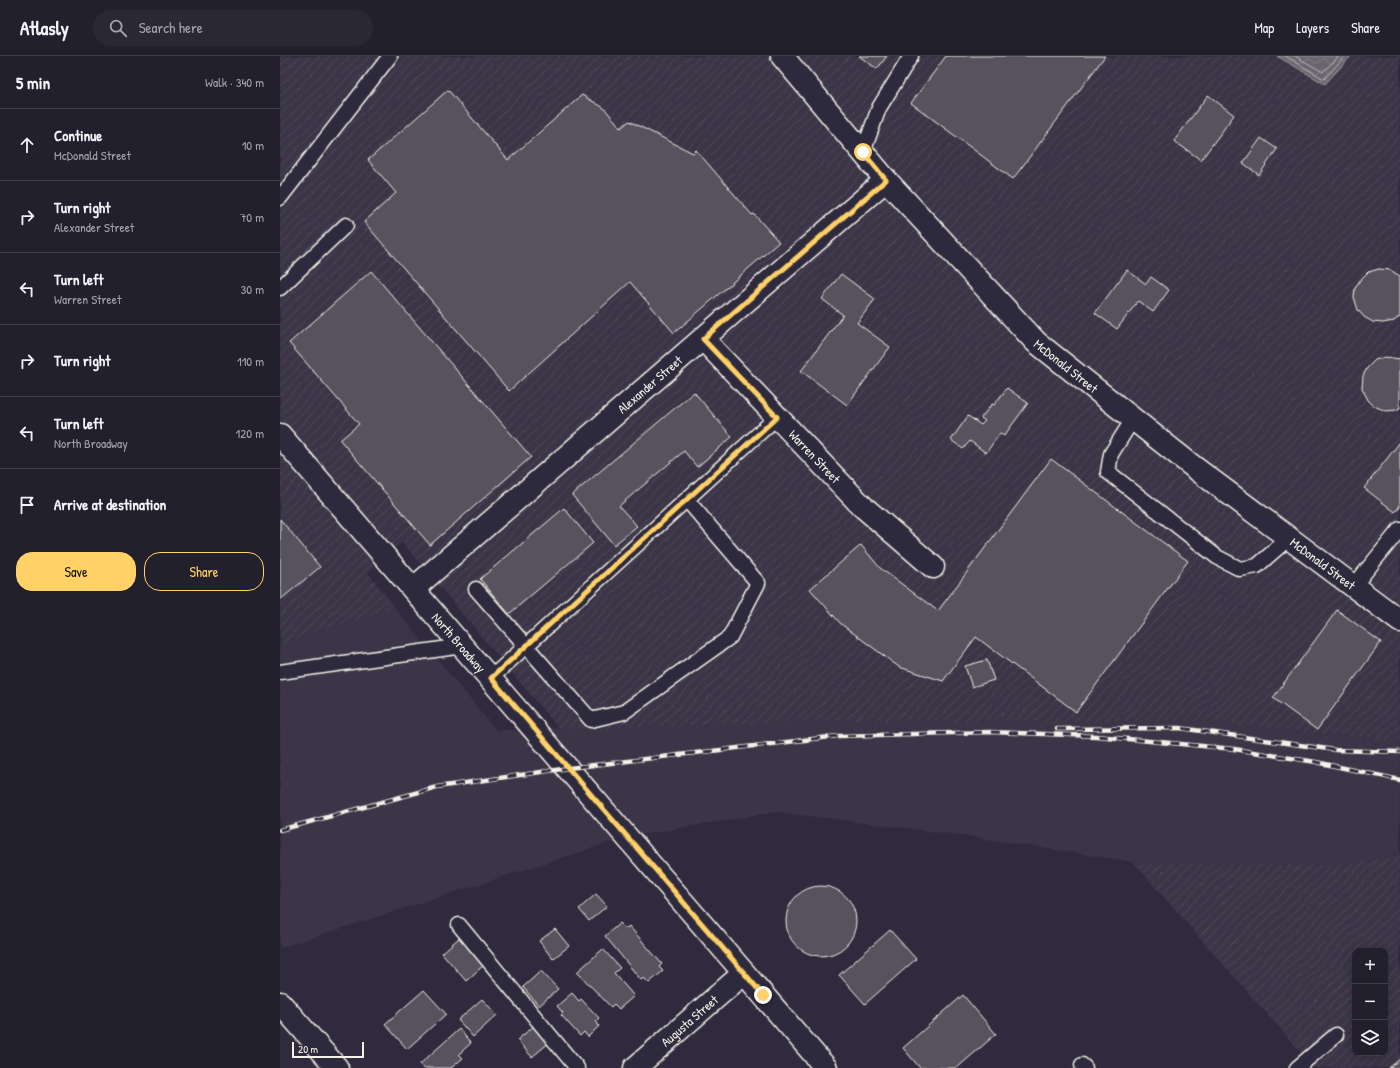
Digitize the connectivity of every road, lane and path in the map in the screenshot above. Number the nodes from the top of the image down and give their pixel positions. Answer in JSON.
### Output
{"nodes":[{"id":1,"x":390,"y":56,"type":"edge"},
{"id":2,"x":782,"y":56,"type":"edge"},
{"id":3,"x":911,"y":56,"type":"edge"},
{"id":4,"x":863,"y":152,"type":"junction"},
{"id":5,"x":886,"y":180,"type":"junction"},
{"id":6,"x":280,"y":198,"type":"edge"},
{"id":7,"x":346,"y":225,"type":"dead end"},
{"id":8,"x":280,"y":288,"type":"edge"},
{"id":9,"x":703,"y":339,"type":"junction"},
{"id":10,"x":777,"y":417,"type":"junction"},
{"id":11,"x":1133,"y":419,"type":"junction"},
{"id":12,"x":280,"y":435,"type":"edge"},
{"id":13,"x":687,"y":500,"type":"junction"},
{"id":14,"x":1400,"y":529,"type":"edge"},
{"id":15,"x":1289,"y":538,"type":"junction"},
{"id":16,"x":933,"y":566,"type":"dead end"},
{"id":17,"x":1353,"y":586,"type":"junction"},
{"id":18,"x":413,"y":589,"type":"junction"},
{"id":19,"x":476,"y":589,"type":"dead end"},
{"id":20,"x":1400,"y":622,"type":"edge"},
{"id":21,"x":463,"y":646,"type":"junction"},
{"id":22,"x":526,"y":646,"type":"junction"},
{"id":23,"x":280,"y":672,"type":"edge"},
{"id":24,"x":491,"y":678,"type":"junction"},
{"id":25,"x":459,"y":925,"type":"dead end"},
{"id":26,"x":744,"y":973,"type":"junction"},
{"id":27,"x":280,"y":1003,"type":"edge"},
{"id":28,"x":1336,"y":1035,"type":"dead end"},
{"id":29,"x":337,"y":1068,"type":"edge"},
{"id":30,"x":577,"y":1068,"type":"edge"},
{"id":31,"x":634,"y":1068,"type":"edge"},
{"id":32,"x":826,"y":1068,"type":"edge"},
{"id":33,"x":1297,"y":1068,"type":"edge"}],
"edges":[{"from":1,"to":6,"type":"lane"},
{"from":2,"to":4,"type":"street","name":"McDonald Street"},
{"from":3,"to":4,"type":"lane"},
{"from":4,"to":5,"type":"street","name":"McDonald Street"},
{"from":5,"to":9,"type":"street","name":"Alexander Street"},
{"from":5,"to":11,"type":"street","name":"McDonald Street"},
{"from":7,"to":8,"type":"lane"},
{"from":9,"to":10,"type":"street","name":"Warren Street"},
{"from":9,"to":18,"type":"street","name":"Alexander Street"},
{"from":10,"to":13,"type":"lane"},
{"from":10,"to":16,"type":"street","name":"Warren Street"},
{"from":11,"to":15,"type":"street","name":"McDonald Street"},
{"from":11,"to":15,"type":"lane"},
{"from":12,"to":18,"type":"street","name":"North Broadway"},
{"from":13,"to":22,"type":"lane"},
{"from":13,"to":22,"type":"lane"},
{"from":14,"to":17,"type":"lane"},
{"from":15,"to":17,"type":"street","name":"McDonald Street"},
{"from":17,"to":20,"type":"street","name":"McDonald Street"},
{"from":18,"to":21,"type":"street","name":"North Broadway"},
{"from":19,"to":22,"type":"lane"},
{"from":21,"to":23,"type":"lane"},
{"from":21,"to":24,"type":"street","name":"North Broadway"},
{"from":22,"to":24,"type":"lane"},
{"from":24,"to":26,"type":"street","name":"North Broadway"},
{"from":25,"to":30,"type":"lane"},
{"from":26,"to":31,"type":"street","name":"Augusta Street"},
{"from":26,"to":32,"type":"street","name":"North Broadway"},
{"from":27,"to":29,"type":"street"},
{"from":28,"to":33,"type":"lane"}]}
